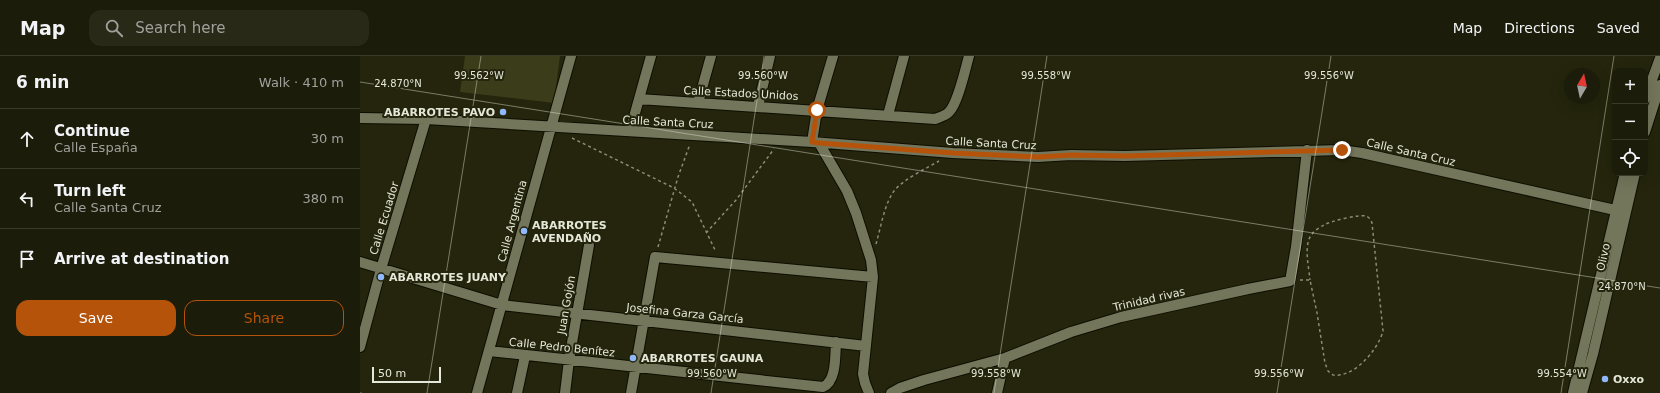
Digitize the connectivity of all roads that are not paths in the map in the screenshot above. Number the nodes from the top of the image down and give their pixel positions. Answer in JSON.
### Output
{"nodes":[{"id":1,"x":571,"y":56,"type":"edge"},
{"id":2,"x":651,"y":56,"type":"edge"},
{"id":3,"x":711,"y":56,"type":"edge"},
{"id":4,"x":770,"y":56,"type":"edge"},
{"id":5,"x":833,"y":56,"type":"edge"},
{"id":6,"x":904,"y":56,"type":"edge"},
{"id":7,"x":969,"y":56,"type":"edge"},
{"id":8,"x":1660,"y":58,"type":"edge"},
{"id":9,"x":1660,"y":85,"type":"edge"},
{"id":10,"x":1648,"y":91,"type":"edge"},
{"id":11,"x":639,"y":99,"type":"junction"},
{"id":12,"x":698,"y":103,"type":"junction"},
{"id":13,"x":758,"y":106,"type":"junction"},
{"id":14,"x":817,"y":110,"type":"junction"},
{"id":15,"x":888,"y":115,"type":"junction"},
{"id":16,"x":360,"y":118,"type":"edge"},
{"id":17,"x":426,"y":119,"type":"junction"},
{"id":18,"x":1648,"y":123,"type":"edge"},
{"id":19,"x":550,"y":127,"type":"junction"},
{"id":20,"x":630,"y":131,"type":"junction"},
{"id":21,"x":815,"y":143,"type":"junction"},
{"id":22,"x":1308,"y":150,"type":"junction"},
{"id":23,"x":1624,"y":176,"type":"edge"},
{"id":24,"x":1634,"y":176,"type":"edge"},
{"id":25,"x":1615,"y":210,"type":"junction"},
{"id":26,"x":589,"y":245,"type":"dead end"},
{"id":27,"x":360,"y":262,"type":"edge"},
{"id":28,"x":380,"y":269,"type":"junction"},
{"id":29,"x":872,"y":277,"type":"junction"},
{"id":30,"x":502,"y":305,"type":"junction"},
{"id":31,"x":578,"y":313,"type":"junction"},
{"id":32,"x":644,"y":322,"type":"junction"},
{"id":33,"x":836,"y":342,"type":"junction"},
{"id":34,"x":866,"y":346,"type":"junction"},
{"id":35,"x":360,"y":347,"type":"edge"},
{"id":36,"x":489,"y":351,"type":"junction"},
{"id":37,"x":525,"y":356,"type":"junction"},
{"id":38,"x":1005,"y":358,"type":"junction"},
{"id":39,"x":569,"y":360,"type":"junction"},
{"id":40,"x":635,"y":368,"type":"junction"},
{"id":41,"x":477,"y":393,"type":"edge"},
{"id":42,"x":517,"y":393,"type":"edge"},
{"id":43,"x":565,"y":393,"type":"edge"},
{"id":44,"x":631,"y":393,"type":"edge"},
{"id":45,"x":869,"y":393,"type":"edge"},
{"id":46,"x":891,"y":393,"type":"edge"},
{"id":47,"x":997,"y":393,"type":"edge"},
{"id":48,"x":1573,"y":393,"type":"edge"},
{"id":49,"x":1582,"y":393,"type":"edge"}],
"edges":[{"from":1,"to":19,"type":"street","name":"Calle Argentina"},
{"from":2,"to":11,"type":"street"},
{"from":3,"to":12,"type":"street"},
{"from":4,"to":13,"type":"street"},
{"from":5,"to":14,"type":"street"},
{"from":6,"to":15,"type":"street"},
{"from":7,"to":15,"type":"street","name":"Calle Estados Unidos"},
{"from":8,"to":10,"type":"street"},
{"from":9,"to":18,"type":"street"},
{"from":11,"to":12,"type":"street","name":"Calle Estados Unidos"},
{"from":11,"to":20,"type":"street"},
{"from":12,"to":13,"type":"street","name":"Calle Estados Unidos"},
{"from":13,"to":14,"type":"street","name":"Calle Estados Unidos"},
{"from":14,"to":15,"type":"street","name":"Calle Estados Unidos"},
{"from":14,"to":21,"type":"street"},
{"from":16,"to":17,"type":"street","name":"Calle Santa Cruz"},
{"from":17,"to":19,"type":"street","name":"Calle Santa Cruz"},
{"from":17,"to":28,"type":"street","name":"Calle Ecuador"},
{"from":19,"to":20,"type":"street","name":"Calle Santa Cruz"},
{"from":19,"to":30,"type":"street","name":"Calle Argentina"},
{"from":20,"to":21,"type":"street","name":"Calle Santa Cruz"},
{"from":21,"to":22,"type":"street","name":"Calle Santa Cruz"},
{"from":21,"to":29,"type":"street"},
{"from":22,"to":25,"type":"street","name":"Calle Santa Cruz"},
{"from":22,"to":38,"type":"street","name":"Trinidad rivas"},
{"from":23,"to":25,"type":"street","name":"Olivo"},
{"from":24,"to":49,"type":"street","name":"Olivo"},
{"from":25,"to":48,"type":"street","name":"Olivo"},
{"from":26,"to":31,"type":"street","name":"Juan Gojón"},
{"from":27,"to":28,"type":"street","name":"Josefina Garza García"},
{"from":28,"to":30,"type":"street","name":"Josefina Garza García"},
{"from":28,"to":35,"type":"street","name":"Calle Ecuador"},
{"from":29,"to":32,"type":"street"},
{"from":29,"to":34,"type":"street"},
{"from":30,"to":31,"type":"street","name":"Josefina Garza García"},
{"from":30,"to":36,"type":"street","name":"Calle Argentina"},
{"from":31,"to":32,"type":"street","name":"Josefina Garza García"},
{"from":31,"to":39,"type":"street","name":"Juan Gojón"},
{"from":32,"to":33,"type":"street","name":"Josefina Garza García"},
{"from":32,"to":40,"type":"street"},
{"from":33,"to":34,"type":"street","name":"Josefina Garza García"},
{"from":33,"to":40,"type":"street","name":"Calle Pedro Benítez"},
{"from":34,"to":45,"type":"street"},
{"from":36,"to":37,"type":"street","name":"Calle Pedro Benítez"},
{"from":36,"to":41,"type":"street","name":"Calle Argentina"},
{"from":37,"to":39,"type":"street","name":"Calle Pedro Benítez"},
{"from":37,"to":42,"type":"street"},
{"from":38,"to":46,"type":"street","name":"Trinidad rivas"},
{"from":38,"to":47,"type":"street"},
{"from":39,"to":40,"type":"street","name":"Calle Pedro Benítez"},
{"from":39,"to":43,"type":"street","name":"Juan Gojón"},
{"from":40,"to":44,"type":"street"}]}
